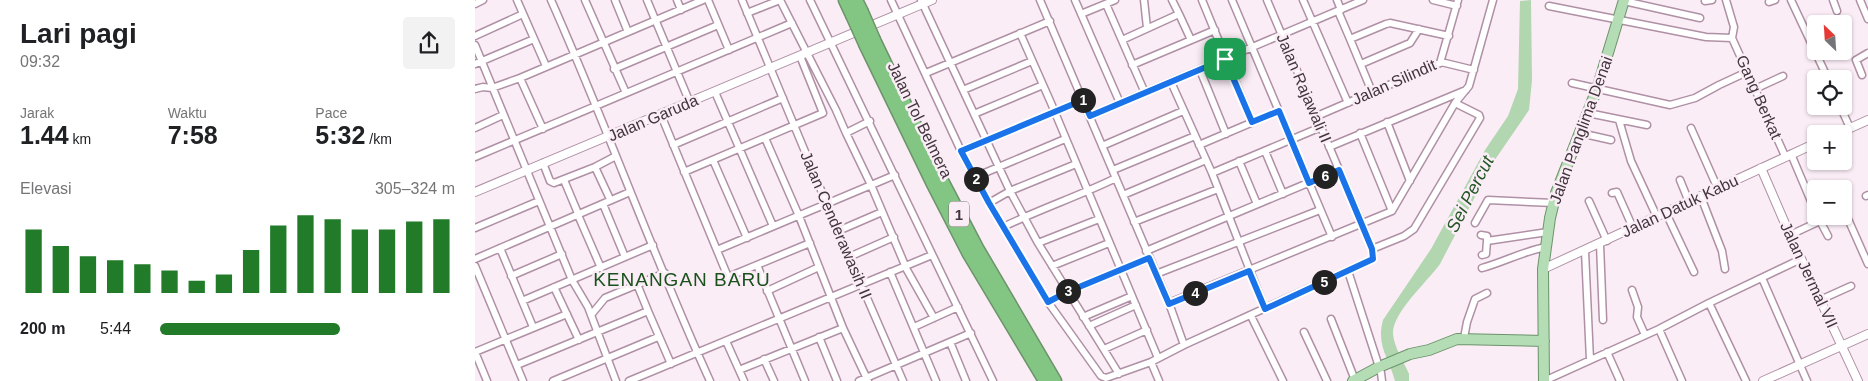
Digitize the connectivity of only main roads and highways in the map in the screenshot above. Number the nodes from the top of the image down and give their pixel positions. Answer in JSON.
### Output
{"nodes":[{"id":1,"x":845,"y":0,"type":"edge"},
{"id":2,"x":1624,"y":1,"type":"edge"},
{"id":3,"x":856,"y":9,"type":"edge"},
{"id":4,"x":870,"y":43,"type":"junction"},
{"id":5,"x":1544,"y":341,"type":"junction"},
{"id":6,"x":1383,"y":372,"type":"edge"},
{"id":7,"x":1355,"y":380,"type":"edge"},
{"id":8,"x":1045,"y":381,"type":"edge"},
{"id":9,"x":1055,"y":381,"type":"edge"},
{"id":10,"x":1544,"y":381,"type":"edge"}],
"edges":[{"from":1,"to":3,"type":"highway","name":"Jalan Tol Belmera","number":"1"},
{"from":2,"to":5,"type":"main road","name":"Jalan Panglima Denai"},
{"from":3,"to":4,"type":"highway","name":"Jalan Tol Belmera","number":"1","bridge":true},
{"from":4,"to":8,"type":"highway","name":"Jalan Tol Belmera","number":"1"},
{"from":4,"to":9,"type":"highway","name":"Jalan Tol Belmera","number":"1"},
{"from":5,"to":6,"type":"main road"},
{"from":5,"to":10,"type":"main road","name":"Jalan Panglima Denai"},
{"from":6,"to":7,"type":"main road"}]}
